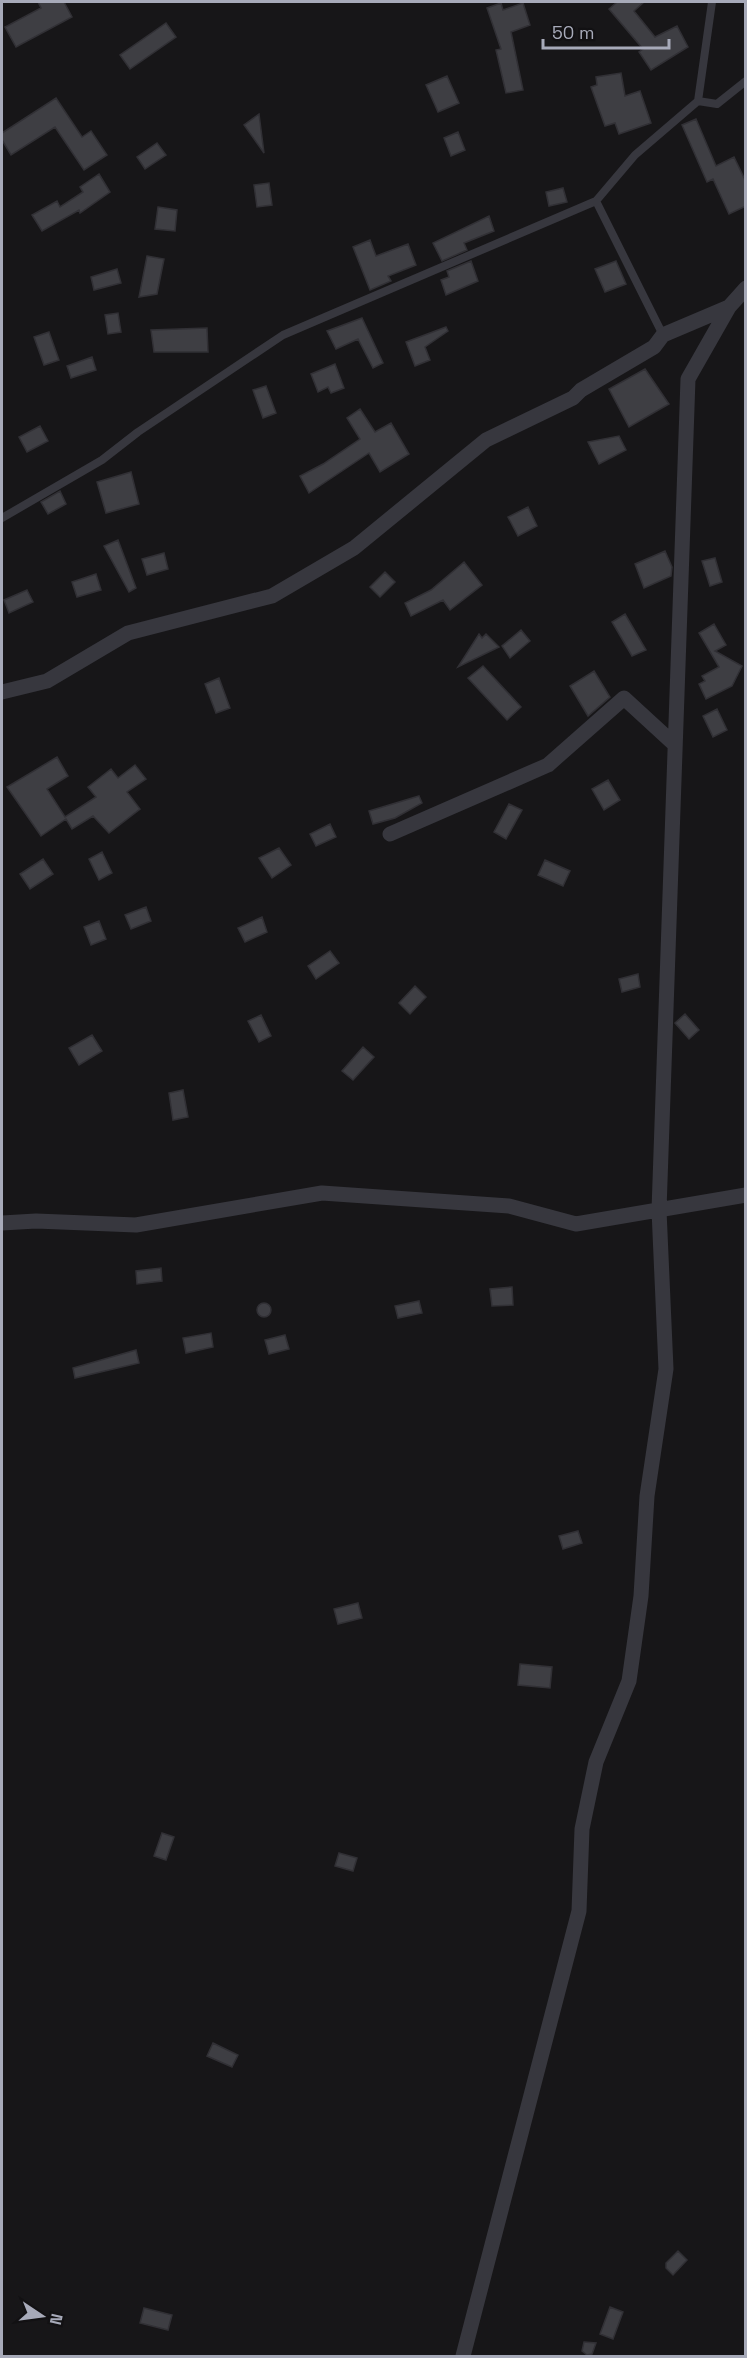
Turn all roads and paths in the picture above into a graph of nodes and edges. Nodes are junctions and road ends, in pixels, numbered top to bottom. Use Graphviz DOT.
graph roads {
  1 [pos="712,2"];
  2 [pos="746,81"];
  3 [pos="698,101"];
  4 [pos="596,201"];
  5 [pos="746,288"];
  6 [pos="729,307"];
  7 [pos="663,335"];
  8 [pos="2,518"];
  9 [pos="2,692"];
  10 [pos="673,743"];
  11 [pos="390,834"];
  12 [pos="746,1195"];
  13 [pos="658,1210"];
  14 [pos="2,1224"];
  15 [pos="463,2356"];
  1 -- 3 [label="lane"];
  2 -- 3 [label="lane"];
  3 -- 4 [label="lane"];
  4 -- 7 [label="lane"];
  4 -- 8 [label="lane"];
  5 -- 6 [label="street"];
  6 -- 7 [label="street"];
  6 -- 10 [label="street"];
  7 -- 9 [label="street"];
  10 -- 11 [label="street"];
  10 -- 13 [label="street"];
  12 -- 13 [label="street"];
  13 -- 14 [label="street"];
  13 -- 15 [label="street"];
}
